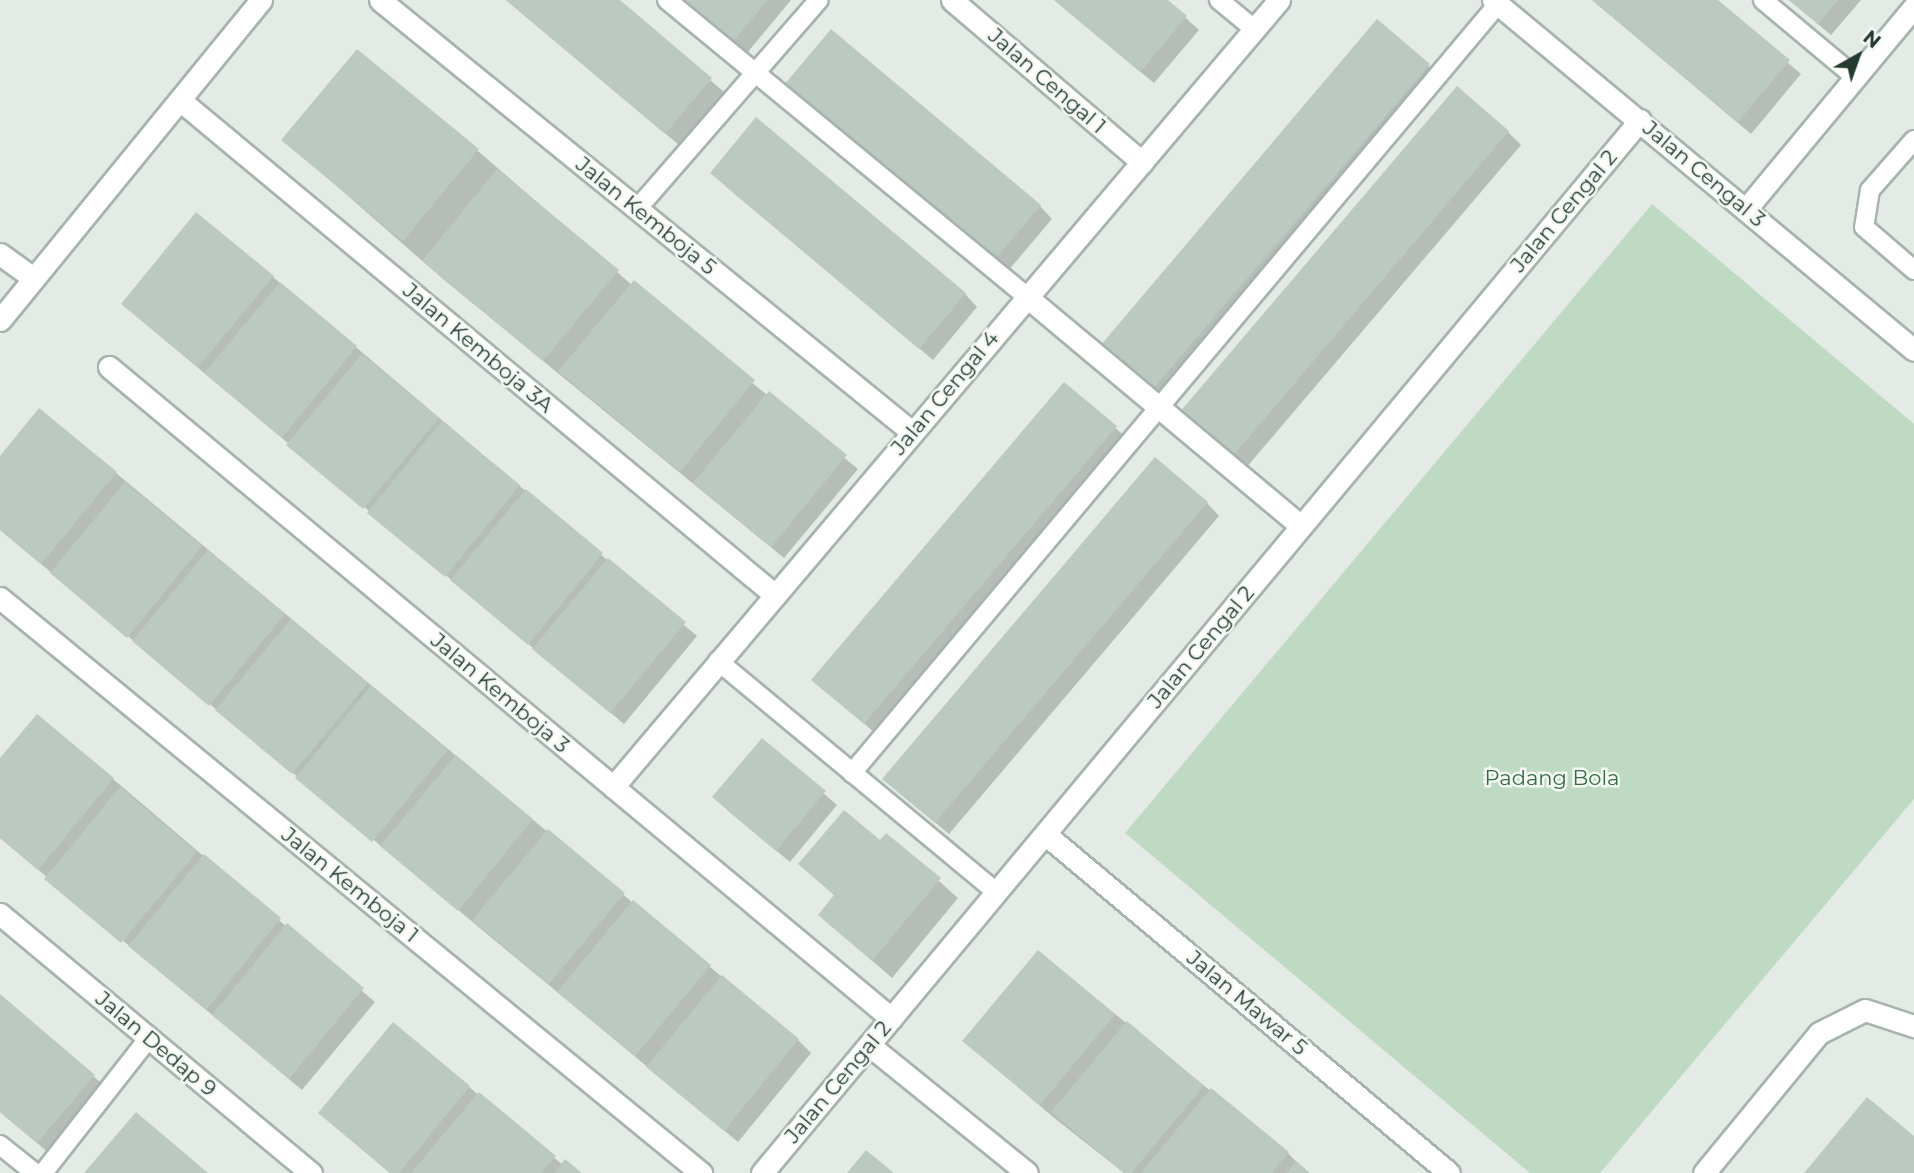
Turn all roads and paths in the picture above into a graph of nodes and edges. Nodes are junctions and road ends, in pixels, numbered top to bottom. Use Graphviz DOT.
graph roads {
  1 [pos="261,0"];
  2 [pos="380,0"];
  3 [pos="667,0"];
  4 [pos="819,0"];
  5 [pos="952,0"];
  6 [pos="1219,0"];
  7 [pos="1279,0"];
  8 [pos="1763,0"];
  9 [pos="1495,2"];
  10 [pos="1914,7"];
  11 [pos="1254,29"];
  12 [pos="755,73"];
  13 [pos="1855,77"];
  14 [pos="181,102"];
  15 [pos="1640,120"];
  16 [pos="1914,140"];
  17 [pos="1142,162"];
  18 [pos="637,209"];
  19 [pos="1746,209"];
  20 [pos="0,254"];
  21 [pos="1914,270"];
  22 [pos="33,278"];
  23 [pos="1027,297"];
  24 [pos="1,318"];
  25 [pos="1914,350"];
  26 [pos="109,367"];
  27 [pos="1157,407"];
  28 [pos="912,432"];
  29 [pos="1301,526"];
  30 [pos="775,595"];
  31 [pos="0,598"];
  32 [pos="718,662"];
  33 [pos="852,773"];
  34 [pos="612,786"];
  35 [pos="1045,834"];
  36 [pos="996,892"];
  37 [pos="0,914"];
  38 [pos="891,1018"];
  39 [pos="1914,1026"];
  40 [pos="149,1038"];
  41 [pos="869,1045"];
  42 [pos="0,1144"];
  43 [pos="35,1173"];
  44 [pos="43,1173"];
  45 [pos="312,1173"];
  46 [pos="701,1173"];
  47 [pos="762,1173"];
  48 [pos="1027,1173"];
  49 [pos="1449,1173"];
  50 [pos="1704,1173"];
  1 -- 14 [label="street"];
  2 -- 18 [label="street, Jalan Kemboja 5"];
  3 -- 12 [label="lane"];
  4 -- 12 [label="lane"];
  5 -- 17 [label="street, Jalan Cengal 1"];
  6 -- 11 [label="lane"];
  7 -- 11 [label="street, Jalan Cengal 4"];
  8 -- 13 [label="lane"];
  9 -- 15 [label="street, Jalan Cengal 3"];
  9 -- 27 [label="lane"];
  10 -- 13 [label="street"];
  11 -- 17 [label="street, Jalan Cengal 4"];
  12 -- 18 [label="lane"];
  12 -- 23 [label="lane"];
  13 -- 19 [label="street"];
  14 -- 22 [label="street"];
  14 -- 30 [label="street, Jalan Kemboja 3A"];
  15 -- 19 [label="street, Jalan Cengal 3"];
  15 -- 29 [label="street, Jalan Cengal 2"];
  16 -- 21 [label="lane"];
  17 -- 23 [label="street, Jalan Cengal 4"];
  18 -- 28 [label="street, Jalan Kemboja 5"];
  19 -- 25 [label="street, Jalan Cengal 3"];
  20 -- 22 [label="street"];
  22 -- 24 [label="street"];
  23 -- 27 [label="street"];
  23 -- 28 [label="street, Jalan Cengal 4"];
  26 -- 34 [label="street, Jalan Kemboja 3"];
  27 -- 29 [label="street"];
  27 -- 33 [label="lane"];
  28 -- 30 [label="street, Jalan Cengal 4"];
  29 -- 35 [label="street, Jalan Cengal 2"];
  30 -- 32 [label="street, Jalan Cengal 4"];
  31 -- 46 [label="street, Jalan Kemboja 1"];
  32 -- 33 [label="lane"];
  32 -- 34 [label="street, Jalan Cengal 4"];
  33 -- 36 [label="lane"];
  34 -- 38 [label="street, Jalan Kemboja 3"];
  35 -- 36 [label="street, Jalan Cengal 2"];
  35 -- 49 [label="street, Jalan Mawar 5"];
  36 -- 38 [label="street, Jalan Cengal 2"];
  37 -- 40 [label="street, Jalan Dedap 9"];
  38 -- 41 [label="street, Jalan Cengal 2"];
  39 -- 50 [label="street"];
  40 -- 44 [label="lane"];
  40 -- 45 [label="street, Jalan Dedap 9"];
  41 -- 47 [label="street, Jalan Cengal 2"];
  41 -- 48 [label="street"];
  42 -- 43 [label="lane"];
}
